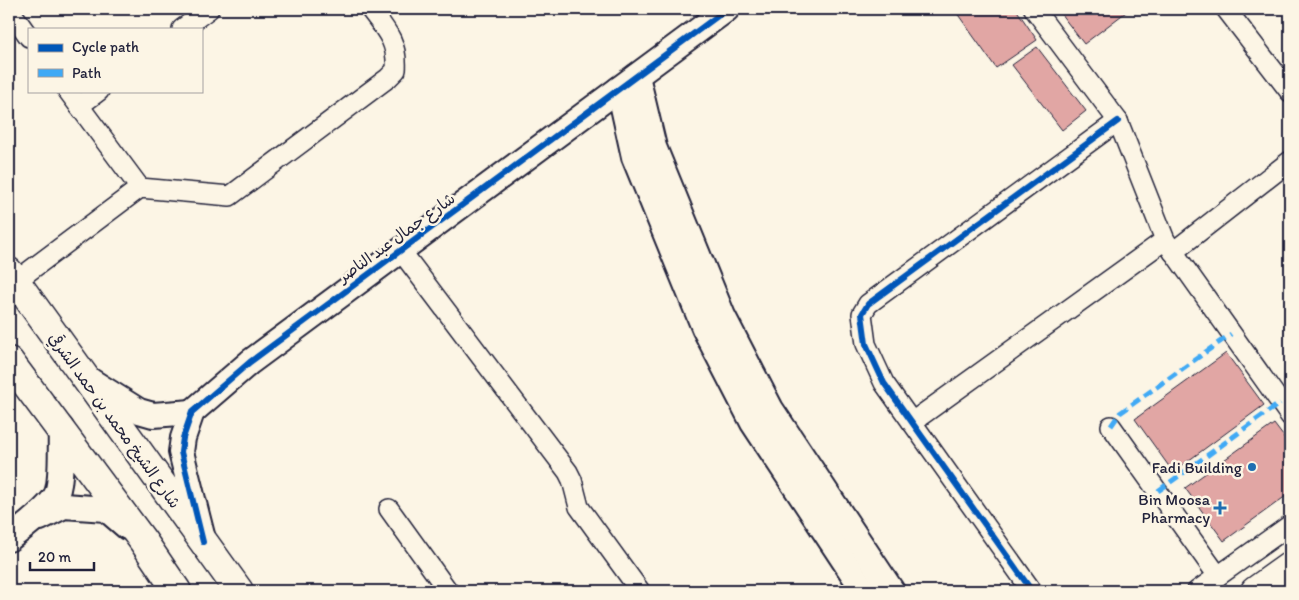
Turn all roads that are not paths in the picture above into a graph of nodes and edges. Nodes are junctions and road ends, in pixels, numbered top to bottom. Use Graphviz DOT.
graph roads {
  1 [pos="9,9"];
  2 [pos="209,9"];
  3 [pos="370,9"];
  4 [pos="727,9"];
  5 [pos="1034,9"];
  6 [pos="1226,9"];
  7 [pos="183,28"];
  8 [pos="19,33"];
  9 [pos="628,83"];
  10 [pos="95,92"];
  11 [pos="1290,92"];
  12 [pos="74,98"];
  13 [pos="1118,121"];
  14 [pos="1290,161"];
  15 [pos="140,188"];
  16 [pos="1169,246"];
  17 [pos="401,251"];
  18 [pos="11,283"];
  19 [pos="9,361"];
  20 [pos="84,376"];
  21 [pos="192,412"];
  22 [pos="1290,416"];
  23 [pos="912,422"];
  24 [pos="1112,426"];
  25 [pos="60,428"];
  26 [pos="389,509"];
  27 [pos="30,524"];
  28 [pos="1290,525"];
  29 [pos="9,539"];
  30 [pos="143,541"];
  31 [pos="203,542"];
  32 [pos="1290,566"];
  33 [pos="1218,576"];
  34 [pos="1290,579"];
  35 [pos="177,591"];
  36 [pos="239,591"];
  37 [pos="448,591"];
  38 [pos="640,591"];
  39 [pos="864,591"];
  40 [pos="892,591"];
  41 [pos="1032,591"];
  42 [pos="1197,591"];
  43 [pos="1255,591"];
  44 [pos="1278,591"];
  1 -- 8 [label="street"];
  2 -- 7 [label="street"];
  3 -- 15 [label="street"];
  4 -- 9 [label="street, شارع جمال عبد الناصر"];
  5 -- 13 [label="street"];
  6 -- 11 [label="street"];
  9 -- 17 [label="street, شارع جمال عبد الناصر"];
  9 -- 39 [label="street"];
  9 -- 40 [label="street"];
  10 -- 12 [label="street"];
  12 -- 15 [label="street"];
  13 -- 16 [label="street"];
  13 -- 23 [label="street"];
  14 -- 16 [label="street"];
  15 -- 18 [label="street"];
  16 -- 22 [label="street"];
  16 -- 23 [label="street"];
  17 -- 21 [label="street, شارع جمال عبد الناصر"];
  17 -- 38 [label="street"];
  18 -- 20 [label="main road, شارع الشيخ محمد بن حمد الشرقي"];
  19 -- 25 [label="main road"];
  20 -- 21 [label="street"];
  20 -- 31 [label="main road, شارع الشيخ محمد بن حمد الشرقي"];
  21 -- 31 [label="street"];
  23 -- 41 [label="street"];
  24 -- 33 [label="street"];
  25 -- 27 [label="street"];
  25 -- 30 [label="main road"];
  26 -- 37 [label="street"];
  27 -- 29 [label="street"];
  27 -- 30 [label="street"];
  28 -- 33 [label="street"];
  30 -- 35 [label="main road"];
  31 -- 36 [label="main road, شارع الشيخ محمد بن حمد الشرقي"];
  32 -- 43 [label="main road"];
  33 -- 42 [label="street"];
  34 -- 44 [label="main road"];
}
